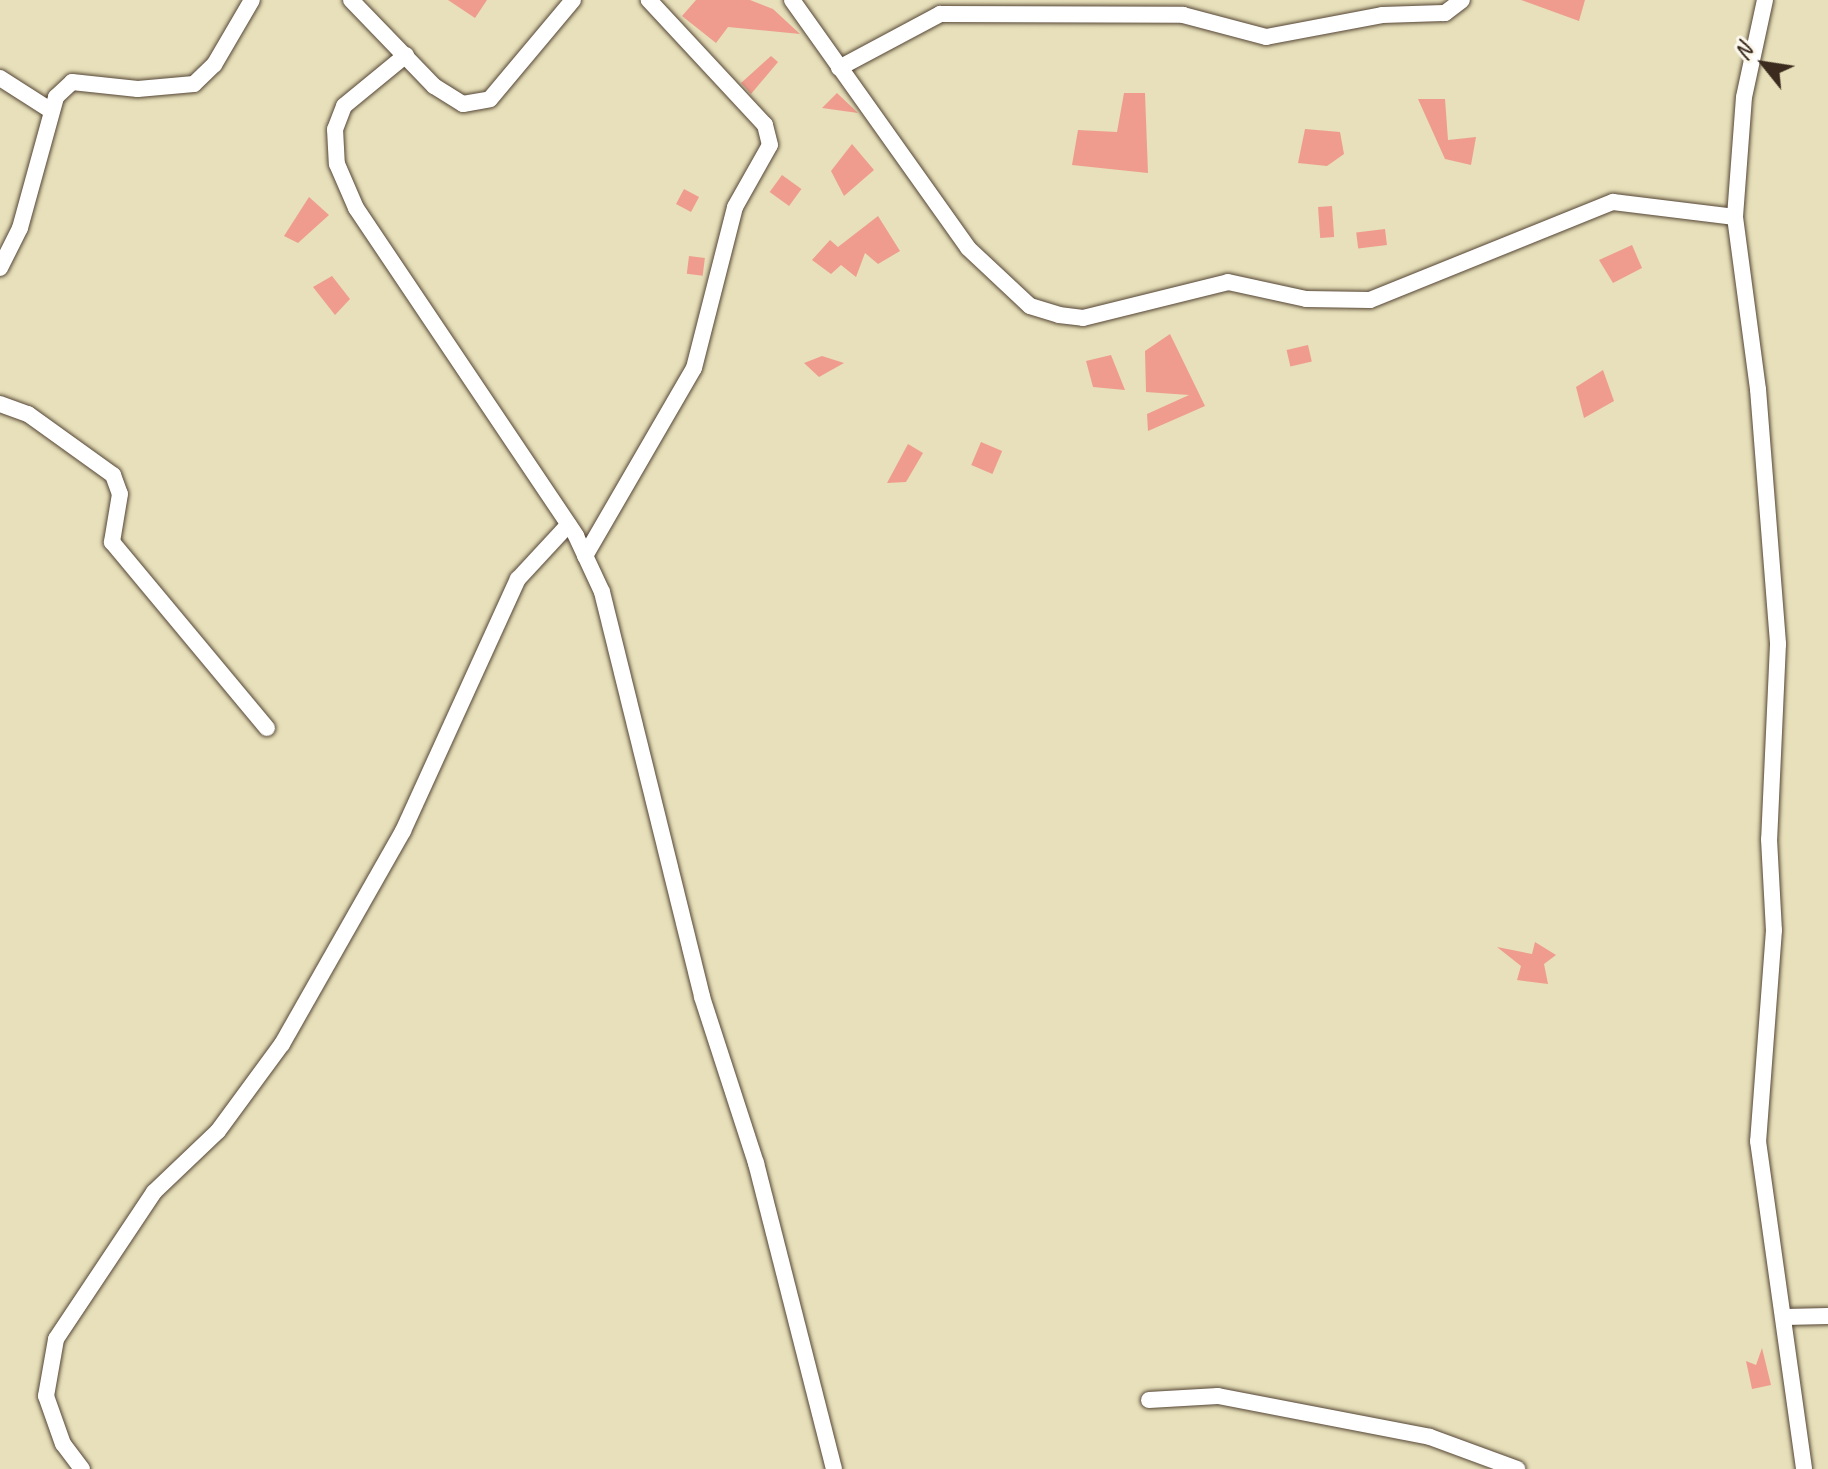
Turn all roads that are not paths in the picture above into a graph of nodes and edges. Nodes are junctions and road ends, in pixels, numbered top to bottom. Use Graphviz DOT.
graph roads {
  1 [pos="252,0"];
  2 [pos="351,0"];
  3 [pos="573,0"];
  4 [pos="649,0"];
  5 [pos="792,0"];
  6 [pos="1462,0"];
  7 [pos="1765,0"];
  8 [pos="406,55"];
  9 [pos="839,68"];
  10 [pos="0,78"];
  11 [pos="50,110"];
  12 [pos="1735,217"];
  13 [pos="0,268"];
  14 [pos="0,404"];
  15 [pos="568,525"];
  16 [pos="585,556"];
  17 [pos="267,728"];
  18 [pos="1828,1316"];
  19 [pos="1785,1317"];
  20 [pos="1149,1400"];
  21 [pos="82,1469"];
  22 [pos="834,1469"];
  23 [pos="1517,1469"];
  24 [pos="1804,1469"];
  1 -- 11 [label="street"];
  2 -- 8 [label="street"];
  3 -- 8 [label="street"];
  4 -- 16 [label="street"];
  5 -- 9 [label="street"];
  6 -- 9 [label="street"];
  7 -- 12 [label="street"];
  8 -- 15 [label="street"];
  9 -- 12 [label="street"];
  10 -- 11 [label="street"];
  11 -- 13 [label="street"];
  12 -- 19 [label="street"];
  14 -- 17 [label="street"];
  15 -- 16 [label="street"];
  15 -- 21 [label="street"];
  16 -- 22 [label="street"];
  18 -- 19 [label="street"];
  19 -- 24 [label="street"];
  20 -- 23 [label="street"];
}
